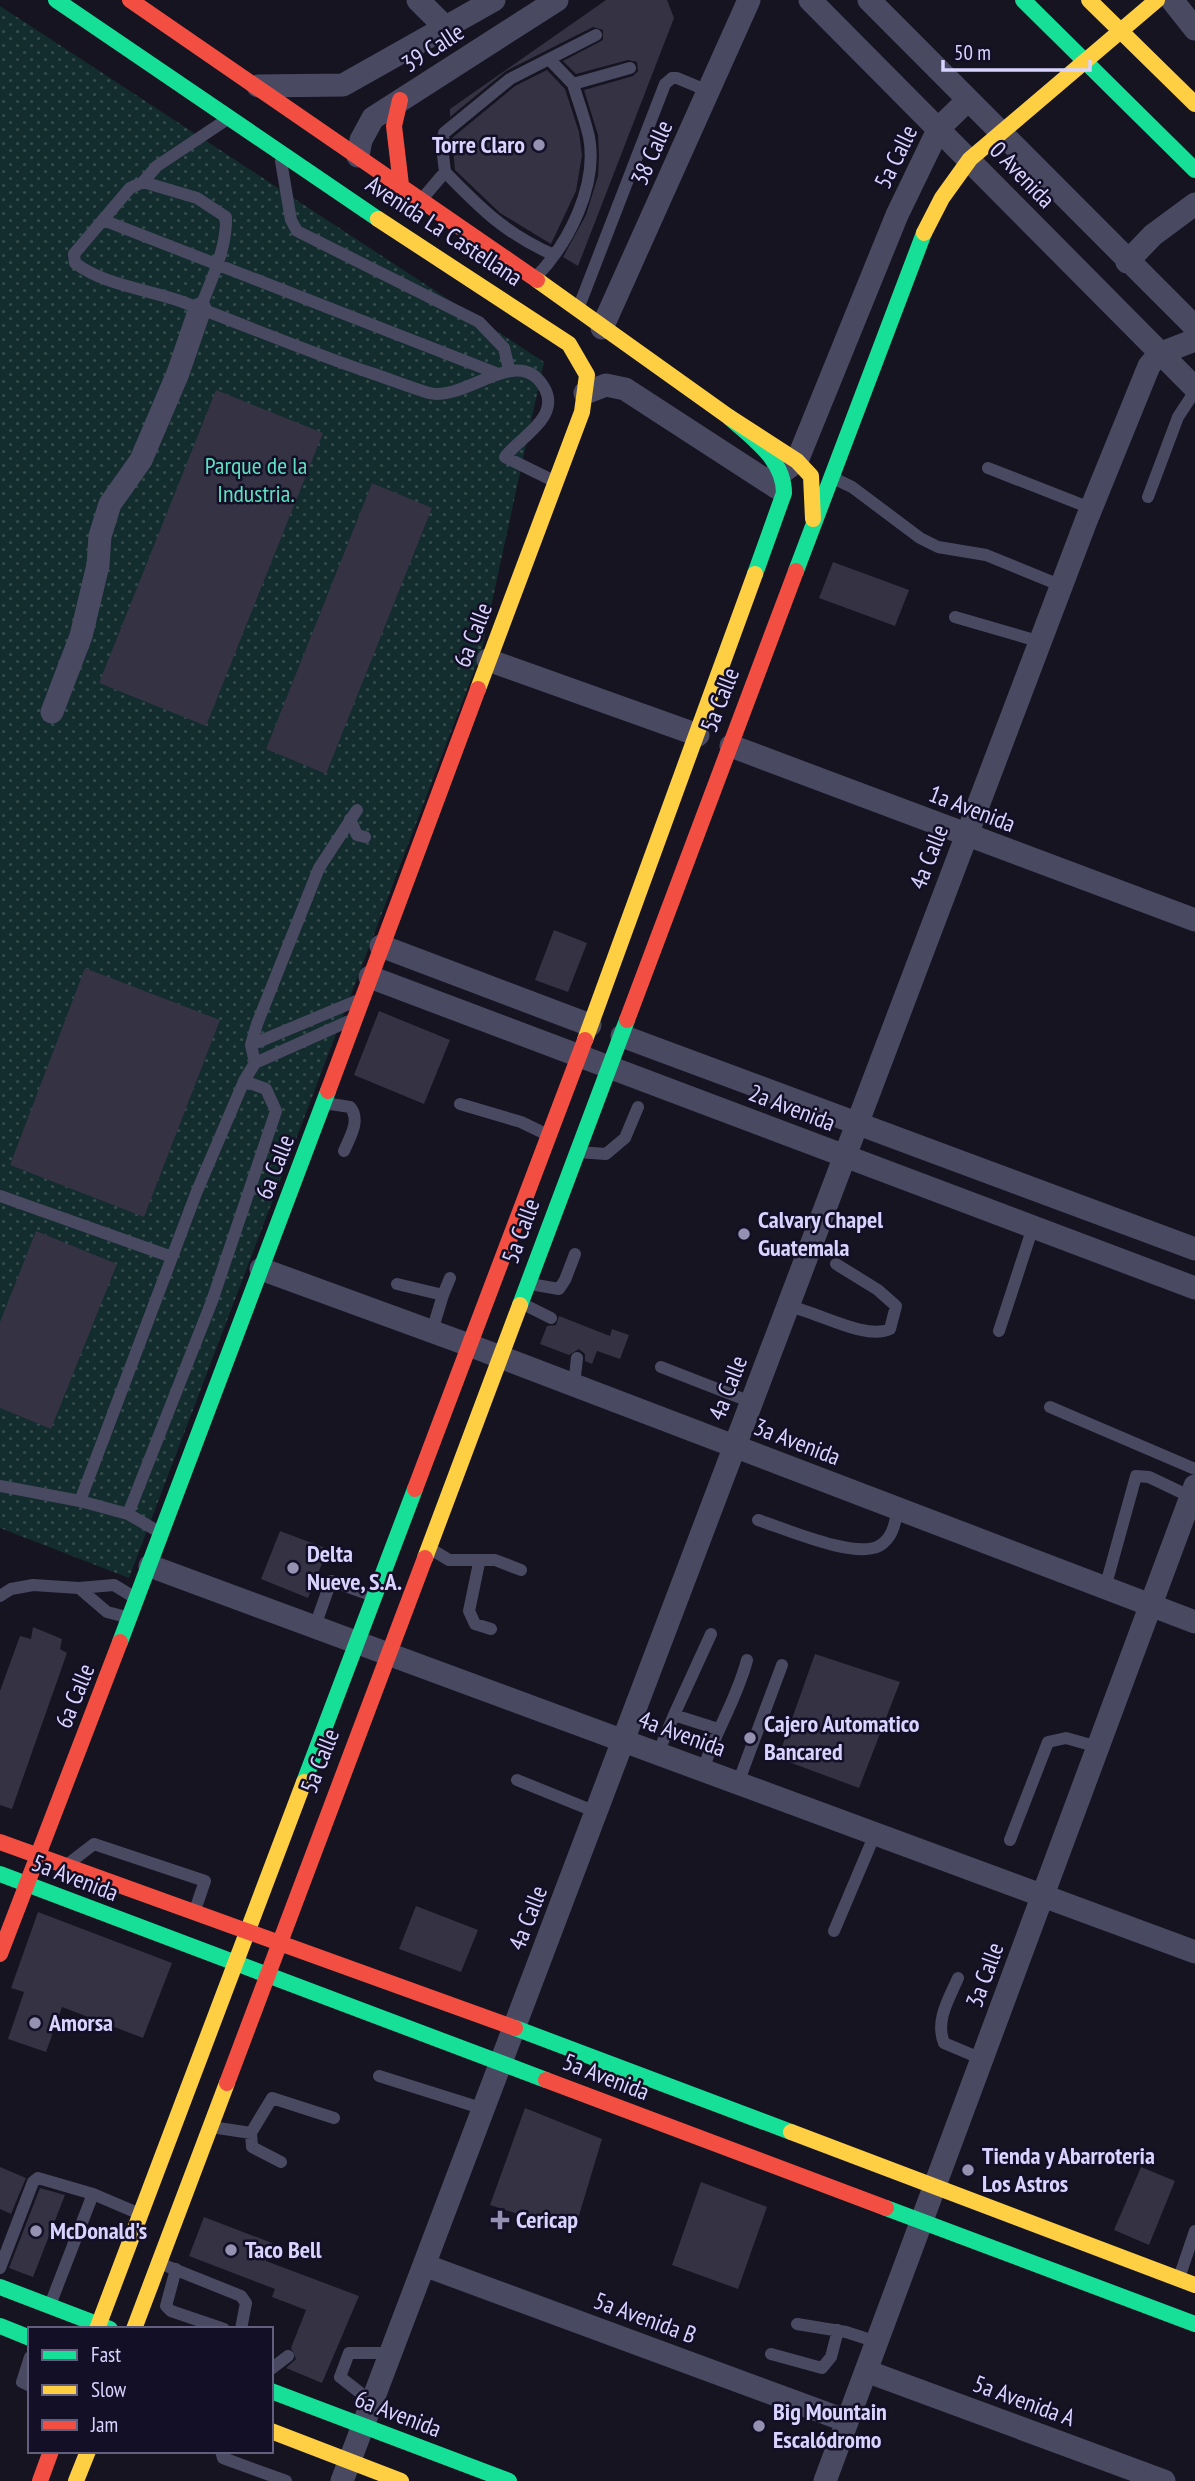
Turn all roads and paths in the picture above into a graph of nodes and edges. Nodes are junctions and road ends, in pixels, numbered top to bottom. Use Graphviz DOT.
graph roads {
  1 [pos="56,0"];
  2 [pos="130,0"];
  3 [pos="418,0"];
  4 [pos="494,0"];
  5 [pos="556,0"];
  6 [pos="748,0"];
  7 [pos="869,0"];
  8 [pos="1024,0"];
  9 [pos="1089,0"];
  10 [pos="1157,0"];
  11 [pos="1172,0"];
  12 [pos="814,1"];
  13 [pos="446,29"];
  14 [pos="1195,29"];
  15 [pos="1120,32"];
  16 [pos="596,35"];
  17 [pos="548,60"];
  18 [pos="1085,62"];
  19 [pos="630,68"];
  20 [pos="573,84"];
  21 [pos="258,86"];
  22 [pos="708,91"];
  23 [pos="400,100"];
  24 [pos="968,100"];
  25 [pos="1195,104"];
  26 [pos="229,118"];
  27 [pos="939,128"];
  28 [pos="1002,133"];
  29 [pos="280,153"];
  30 [pos="970,159"];
  31 [pos="1195,170"];
  32 [pos="357,172"];
  33 [pos="445,172"];
  34 [pos="144,183"];
  35 [pos="401,186"];
  36 [pos="332,189"];
  37 [pos="422,200"];
  38 [pos="1195,204"];
  39 [pos="490,219"];
  40 [pos="103,220"];
  41 [pos="475,236"];
  42 [pos="554,255"];
  43 [pos="1127,262"];
  44 [pos="218,263"];
  45 [pos="534,279"];
  46 [pos="200,309"];
  47 [pos="578,310"];
  48 [pos="1195,327"];
  49 [pos="602,328"];
  50 [pos="1195,340"];
  51 [pos="1159,354"];
  52 [pos="509,369"];
  53 [pos="496,373"];
  54 [pos="1195,390"];
  55 [pos="585,393"];
  56 [pos="988,468"];
  57 [pos="782,477"];
  58 [pos="832,478"];
  59 [pos="555,482"];
  60 [pos="1148,497"];
  61 [pos="1093,509"];
  62 [pos="813,529"];
  63 [pos="1062,586"];
  64 [pos="955,617"];
  65 [pos="1041,642"];
  66 [pos="488,660"];
  67 [pos="52,712"];
  68 [pos="698,734"];
  69 [pos="731,746"];
  70 [pos="965,834"];
  71 [pos="365,837"];
  72 [pos="1195,920"];
  73 [pos="381,946"];
  74 [pos="366,988"];
  75 [pos="355,1019"];
  76 [pos="590,1025"];
  77 [pos="622,1036"];
  78 [pos="251,1045"];
  79 [pos="578,1056"];
  80 [pos="255,1063"];
  81 [pos="610,1068"];
  82 [pos="244,1081"];
  83 [pos="323,1103"];
  84 [pos="460,1104"];
  85 [pos="638,1107"];
  86 [pos="856,1123"];
  87 [pos="549,1135"];
  88 [pos="344,1151"];
  89 [pos="578,1152"];
  90 [pos="844,1156"];
  91 [pos="0,1196"];
  92 [pos="1033,1227"];
  93 [pos="1195,1249"];
  94 [pos="575,1254"];
  95 [pos="172,1257"];
  96 [pos="835,1264"];
  97 [pos="261,1269"];
  98 [pos="450,1278"];
  99 [pos="529,1283"];
  100 [pos="397,1284"];
  101 [pos="1195,1288"];
  102 [pos="443,1296"];
  103 [pos="521,1303"];
  104 [pos="787,1306"];
  105 [pos="551,1318"];
  106 [pos="432,1331"];
  107 [pos="999,1331"];
  108 [pos="469,1345"];
  109 [pos="501,1357"];
  110 [pos="577,1358"];
  111 [pos="661,1367"];
  112 [pos="574,1385"];
  113 [pos="751,1402"];
  114 [pos="1050,1407"];
  115 [pos="734,1446"];
  116 [pos="1195,1469"];
  117 [pos="0,1486"];
  118 [pos="1193,1492"];
  119 [pos="80,1501"];
  120 [pos="898,1509"];
  121 [pos="128,1514"];
  122 [pos="758,1520"];
  123 [pos="162,1533"];
  124 [pos="429,1548"];
  125 [pos="479,1563"];
  126 [pos="150,1566"];
  127 [pos="521,1570"];
  128 [pos="79,1588"];
  129 [pos="1105,1588"];
  130 [pos="0,1596"];
  131 [pos="374,1596"];
  132 [pos="137,1599"];
  133 [pos="1151,1605"];
  134 [pos="130,1618"];
  135 [pos="1195,1622"];
  136 [pos="315,1626"];
  137 [pos="491,1629"];
  138 [pos="711,1634"];
  139 [pos="357,1642"];
  140 [pos="389,1653"];
  141 [pos="747,1660"];
  142 [pos="782,1665"];
  143 [pos="674,1715"];
  144 [pos="718,1729"];
  145 [pos="623,1740"];
  146 [pos="1098,1747"];
  147 [pos="658,1753"];
  148 [pos="703,1770"];
  149 [pos="517,1780"];
  150 [pos="738,1783"];
  151 [pos="596,1812"];
  152 [pos="875,1834"];
  153 [pos="1010,1840"];
  154 [pos="0,1842"];
  155 [pos="36,1856"];
  156 [pos="65,1866"];
  157 [pos="0,1874"];
  158 [pos="26,1883"];
  159 [pos="1043,1896"];
  160 [pos="195,1910"];
  161 [pos="248,1930"];
  162 [pos="834,1931"];
  163 [pos="280,1942"];
  164 [pos="1195,1952"];
  165 [pos="0,1954"];
  166 [pos="236,1962"];
  167 [pos="268,1974"];
  168 [pos="958,1978"];
  169 [pos="514,2028"];
  170 [pos="982,2059"];
  171 [pos="502,2062"];
  172 [pos="379,2076"];
  173 [pos="484,2109"];
  174 [pos="334,2118"];
  175 [pos="210,2127"];
  176 [pos="251,2133"];
  177 [pos="281,2162"];
  178 [pos="935,2186"];
  179 [pos="93,2194"];
  180 [pos="141,2214"];
  181 [pos="922,2221"];
  182 [pos="1195,2231"];
  183 [pos="1031,2242"];
  184 [pos="159,2262"];
  185 [pos="424,2265"];
  186 [pos="0,2268"];
  187 [pos="176,2270"];
  188 [pos="1179,2278"];
  189 [pos="1195,2284"];
  190 [pos="0,2287"];
  191 [pos="0,2301"];
  192 [pos="50,2306"];
  193 [pos="797,2324"];
  194 [pos="1195,2324"];
  195 [pos="0,2326"];
  196 [pos="69,2327"];
  197 [pos="102,2327"];
  198 [pos="135,2327"];
  199 [pos="218,2327"];
  200 [pos="241,2327"];
  201 [pos="838,2330"];
  202 [pos="28,2337"];
  203 [pos="877,2342"];
  204 [pos="391,2353"];
  205 [pos="771,2354"];
  206 [pos="288,2356"];
  207 [pos="28,2363"];
  208 [pos="273,2367"];
  209 [pos="327,2371"];
  210 [pos="866,2371"];
  211 [pos="340,2377"];
  212 [pos="28,2385"];
  213 [pos="273,2392"];
  214 [pos="372,2402"];
  215 [pos="847,2421"];
  216 [pos="273,2431"];
  217 [pos="354,2448"];
  218 [pos="50,2453"];
  219 [pos="87,2453"];
  220 [pos="222,2453"];
  221 [pos="40,2481"];
  222 [pos="76,2481"];
  223 [pos="284,2481"];
  224 [pos="401,2481"];
  225 [pos="509,2481"];
  226 [pos="825,2481"];
  227 [pos="1164,2481"];
  1 -- 26 [label="main road, Avenida La Castellana"];
  2 -- 21 [label="main road, Avenida La Castellana"];
  3 -- 13 [label="street"];
  4 -- 13 [label="street, 39 Calle"];
  5 -- 23 [label="street, 39 Calle"];
  6 -- 22 [label="street, 38 Calle"];
  7 -- 24 [label="street, 0 Avenida"];
  8 -- 18 [label="main road"];
  9 -- 15 [label="main road"];
  10 -- 15 [label="main road, 5a Calle"];
  11 -- 14 [label="street"];
  12 -- 27 [label="street, 0 Avenida"];
  13 -- 21 [label="street, 39 Calle"];
  15 -- 18 [label="main road, 5a Calle"];
  15 -- 25 [label="main road"];
  16 -- 17 [label="lane"];
  17 -- 20 [label="lane"];
  17 -- 33 [label="lane"];
  18 -- 28 [label="main road, 5a Calle"];
  18 -- 31 [label="main road"];
  19 -- 20 [label="lane"];
  20 -- 42 [label="lane"];
  21 -- 32 [label="main road, Avenida La Castellana"];
  22 -- 47 [label="lane"];
  22 -- 49 [label="street, 38 Calle"];
  23 -- 32 [label="street, 39 Calle"];
  23 -- 35 [label="main road"];
  24 -- 27 [label="street, 5a Calle"];
  24 -- 28 [label="street, 0 Avenida"];
  26 -- 29 [label="main road, Avenida La Castellana"];
  26 -- 34 [label="lane"];
  27 -- 30 [label="street, 0 Avenida"];
  27 -- 57 [label="street, 5a Calle"];
  28 -- 30 [label="main road, 5a Calle"];
  28 -- 43 [label="street, 0 Avenida"];
  29 -- 36 [label="main road, Avenida La Castellana"];
  29 -- 52 [label="lane"];
  30 -- 51 [label="street, 0 Avenida"];
  30 -- 58 [label="main road, 5a Calle"];
  32 -- 35 [label="main road, Avenida La Castellana"];
  32 -- 36 [label="main road"];
  33 -- 37 [label="lane"];
  33 -- 39 [label="lane"];
  34 -- 40 [label="lane"];
  34 -- 44 [label="lane"];
  35 -- 37 [label="main road, Avenida La Castellana"];
  36 -- 55 [label="main road, Avenida La Castellana"];
  37 -- 41 [label="main road, Avenida La Castellana"];
  38 -- 43 [label="street"];
  39 -- 41 [label="lane"];
  39 -- 42 [label="lane"];
  40 -- 44 [label="lane"];
  40 -- 46 [label="lane"];
  41 -- 45 [label="main road, Avenida La Castellana"];
  42 -- 45 [label="lane"];
  43 -- 48 [label="street, 0 Avenida"];
  44 -- 46 [label="lane"];
  44 -- 53 [label="lane"];
  45 -- 47 [label="main road, Avenida La Castellana"];
  46 -- 53 [label="lane"];
  46 -- 67 [label="street"];
  47 -- 49 [label="main road, Avenida La Castellana"];
  49 -- 57 [label="main road, Avenida La Castellana"];
  50 -- 51 [label="street"];
  51 -- 54 [label="street, 0 Avenida"];
  51 -- 61 [label="street, 4a Calle"];
  52 -- 53 [label="lane"];
  52 -- 59 [label="lane"];
  54 -- 60 [label="lane"];
  55 -- 57 [label="street, Avenida La Castellana"];
  55 -- 59 [label="main road, 6a Calle"];
  56 -- 61 [label="lane"];
  57 -- 62 [label="main road, Avenida La Castellana"];
  57 -- 68 [label="main road, 5a Calle"];
  58 -- 62 [label="main road, 5a Calle"];
  58 -- 63 [label="lane"];
  59 -- 66 [label="main road, 6a Calle"];
  61 -- 63 [label="street, 4a Calle"];
  62 -- 69 [label="main road, 5a Calle"];
  63 -- 65 [label="street, 4a Calle"];
  64 -- 65 [label="lane"];
  65 -- 70 [label="street, 4a Calle"];
  66 -- 68 [label="street"];
  66 -- 73 [label="main road, 6a Calle"];
  68 -- 76 [label="main road, 5a Calle"];
  69 -- 70 [label="street, 1a Avenida"];
  69 -- 77 [label="main road, 5a Calle"];
  70 -- 72 [label="street, 1a Avenida"];
  70 -- 86 [label="street, 4a Calle"];
  71 -- 78 [label="lane"];
  73 -- 74 [label="main road, 6a Calle"];
  73 -- 76 [label="street"];
  74 -- 75 [label="main road, 6a Calle"];
  74 -- 78 [label="lane"];
  74 -- 79 [label="street, 2a Avenida"];
  75 -- 80 [label="lane"];
  75 -- 83 [label="main road, 6a Calle"];
  76 -- 79 [label="main road, 5a Calle"];
  77 -- 81 [label="main road, 5a Calle"];
  77 -- 86 [label="street, 2a Avenida"];
  78 -- 80 [label="lane"];
  79 -- 81 [label="street, 2a Avenida"];
  79 -- 87 [label="main road, 5a Calle"];
  80 -- 82 [label="lane"];
  81 -- 89 [label="main road, 5a Calle"];
  81 -- 90 [label="street, 2a Avenida"];
  82 -- 95 [label="lane"];
  82 -- 121 [label="lane"];
  83 -- 88 [label="lane"];
  83 -- 97 [label="main road, 6a Calle"];
  84 -- 87 [label="lane"];
  85 -- 89 [label="lane"];
  86 -- 90 [label="street, 4a Calle"];
  86 -- 93 [label="street, 2a Avenida"];
  87 -- 108 [label="main road, 5a Calle"];
  89 -- 99 [label="main road, 5a Calle"];
  90 -- 92 [label="street, 2a Avenida"];
  90 -- 104 [label="street, 4a Calle"];
  91 -- 95 [label="lane"];
  92 -- 101 [label="street, 2a Avenida"];
  92 -- 107 [label="lane"];
  94 -- 99 [label="lane"];
  95 -- 119 [label="lane"];
  96 -- 104 [label="lane"];
  97 -- 106 [label="street, 3a Avenida"];
  97 -- 123 [label="main road, 6a Calle"];
  98 -- 102 [label="lane"];
  99 -- 103 [label="main road, 5a Calle"];
  100 -- 102 [label="lane"];
  102 -- 106 [label="lane"];
  103 -- 105 [label="lane"];
  103 -- 109 [label="main road, 5a Calle"];
  104 -- 113 [label="street, 4a Calle"];
  106 -- 108 [label="street, 3a Avenida"];
  108 -- 109 [label="street, 3a Avenida"];
  108 -- 131 [label="main road, 5a Calle"];
  109 -- 112 [label="street, 3a Avenida"];
  109 -- 124 [label="main road, 5a Calle"];
  110 -- 112 [label="lane"];
  111 -- 113 [label="lane"];
  112 -- 115 [label="street, 3a Avenida"];
  113 -- 115 [label="street, 4a Calle"];
  114 -- 116 [label="lane"];
  115 -- 120 [label="street, 3a Avenida"];
  115 -- 145 [label="street, 4a Calle"];
  117 -- 119 [label="lane"];
  118 -- 129 [label="lane"];
  118 -- 133 [label="street, 3a Calle"];
  119 -- 121 [label="lane"];
  120 -- 122 [label="lane"];
  120 -- 129 [label="street, 3a Avenida"];
  121 -- 123 [label="lane"];
  123 -- 126 [label="main road, 6a Calle"];
  124 -- 125 [label="lane"];
  124 -- 140 [label="main road, 5a Calle"];
  125 -- 127 [label="lane"];
  125 -- 137 [label="lane"];
  126 -- 132 [label="main road, 6a Calle"];
  126 -- 136 [label="street, 4a Avenida"];
  128 -- 130 [label="lane"];
  128 -- 132 [label="lane"];
  128 -- 134 [label="lane"];
  129 -- 133 [label="street, 3a Avenida"];
  131 -- 136 [label="lane"];
  131 -- 139 [label="main road, 5a Calle"];
  132 -- 134 [label="main road, 6a Calle"];
  133 -- 135 [label="street, 3a Avenida"];
  133 -- 146 [label="street, 3a Calle"];
  134 -- 155 [label="main road, 6a Calle"];
  136 -- 139 [label="street, 4a Avenida"];
  138 -- 143 [label="lane"];
  139 -- 140 [label="street, 4a Avenida"];
  139 -- 161 [label="main road, 5a Calle"];
  140 -- 145 [label="street, 4a Avenida"];
  140 -- 163 [label="main road, 5a Calle"];
  141 -- 144 [label="lane"];
  142 -- 150 [label="lane"];
  143 -- 144 [label="lane"];
  143 -- 147 [label="lane"];
  144 -- 148 [label="lane"];
  145 -- 147 [label="street, 4a Avenida"];
  145 -- 151 [label="street, 4a Calle"];
  146 -- 153 [label="lane"];
  146 -- 159 [label="street, 3a Calle"];
  147 -- 148 [label="street, 4a Avenida"];
  148 -- 150 [label="street, 4a Avenida"];
  149 -- 151 [label="lane"];
  150 -- 152 [label="street, 4a Avenida"];
  151 -- 169 [label="street, 4a Calle"];
  152 -- 159 [label="street, 4a Avenida"];
  152 -- 162 [label="lane"];
  154 -- 155 [label="main road, 5a Avenida"];
  155 -- 156 [label="main road, 5a Avenida"];
  155 -- 158 [label="main road, 6a Calle"];
  156 -- 160 [label="main road, 5a Avenida"];
  156 -- 160 [label="lane"];
  157 -- 158 [label="main road, 5a Avenida"];
  158 -- 165 [label="main road, 6a Calle"];
  158 -- 166 [label="main road, 5a Avenida"];
  159 -- 164 [label="street, 4a Avenida"];
  159 -- 170 [label="street, 3a Calle"];
  160 -- 161 [label="main road, 5a Avenida"];
  161 -- 163 [label="main road, 5a Avenida"];
  161 -- 166 [label="main road, 5a Calle"];
  163 -- 167 [label="main road, 5a Calle"];
  163 -- 169 [label="main road, 5a Avenida"];
  166 -- 167 [label="main road, 5a Avenida"];
  166 -- 180 [label="main road, 5a Calle"];
  167 -- 171 [label="main road, 5a Avenida"];
  167 -- 175 [label="main road, 5a Calle"];
  168 -- 170 [label="lane"];
  169 -- 171 [label="street, 4a Calle"];
  169 -- 178 [label="main road, 5a Avenida"];
  170 -- 178 [label="street, 3a Calle"];
  171 -- 173 [label="street, 4a Calle"];
  171 -- 181 [label="main road, 5a Avenida"];
  172 -- 173 [label="lane"];
  173 -- 185 [label="street, 4a Calle"];
  174 -- 176 [label="lane"];
  175 -- 176 [label="lane"];
  175 -- 184 [label="main road, 5a Calle"];
  176 -- 177 [label="lane"];
  178 -- 181 [label="street, 3a Calle"];
  178 -- 183 [label="main road, 5a Avenida"];
  179 -- 180 [label="lane"];
  179 -- 186 [label="lane"];
  179 -- 192 [label="lane"];
  180 -- 197 [label="main road, 5a Calle"];
  181 -- 183 [label="main road, 5a Avenida"];
  181 -- 203 [label="street, 3a Calle"];
  182 -- 188 [label="lane"];
  183 -- 188 [label="main road, 5a Avenida"];
  183 -- 194 [label="main road, 5a Avenida"];
  184 -- 187 [label="lane"];
  184 -- 198 [label="main road, 5a Calle"];
  185 -- 204 [label="street, 4a Calle"];
  185 -- 215 [label="street, 5a Avenida B"];
  187 -- 199 [label="lane"];
  187 -- 200 [label="lane"];
  188 -- 189 [label="main road, 5a Avenida"];
  190 -- 192 [label="main road"];
  191 -- 196 [label="lane"];
  192 -- 197 [label="main road"];
  193 -- 201 [label="lane"];
  195 -- 202 [label="main road"];
  201 -- 203 [label="lane"];
  201 -- 205 [label="lane"];
  203 -- 210 [label="street, 3a Calle"];
  204 -- 211 [label="lane"];
  204 -- 214 [label="street, 4a Calle"];
  206 -- 208 [label="lane"];
  207 -- 212 [label="lane"];
  209 -- 211 [label="lane"];
  210 -- 215 [label="street, 3a Calle"];
  210 -- 227 [label="street, 5a Avenida A"];
  211 -- 214 [label="lane"];
  213 -- 217 [label="main road, 6a Avenida"];
  214 -- 217 [label="street, 4a Calle"];
  215 -- 226 [label="street, 3a Calle"];
  216 -- 217 [label="main road, 6a Avenida"];
  217 -- 224 [label="main road, 6a Avenida"];
  217 -- 225 [label="main road, 6a Avenida"];
  218 -- 221 [label="main road"];
  219 -- 222 [label="main road"];
  220 -- 223 [label="lane"];
}
